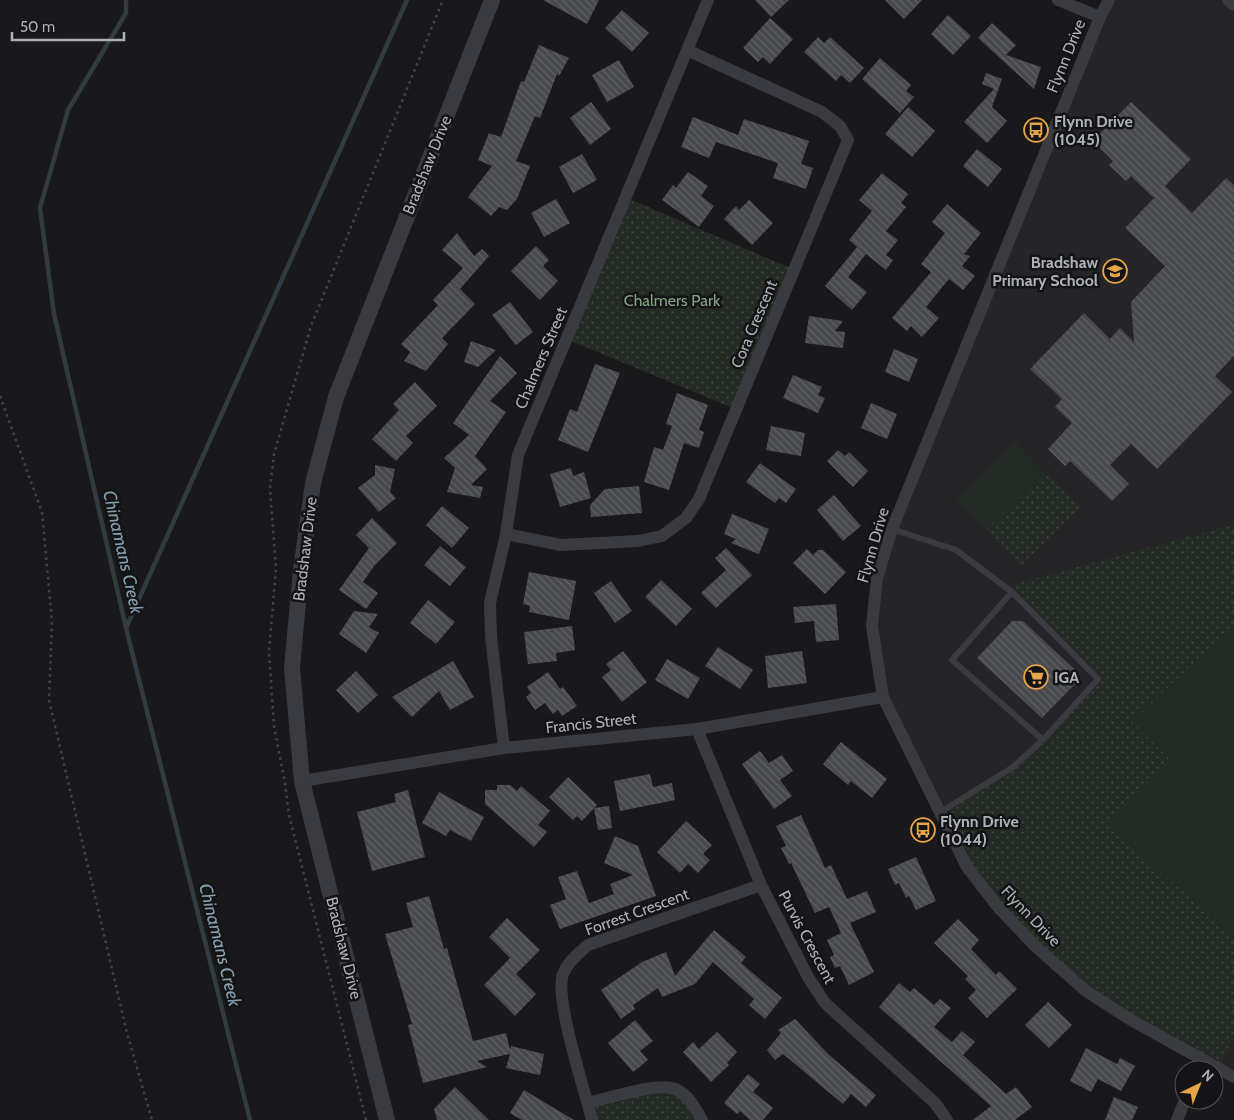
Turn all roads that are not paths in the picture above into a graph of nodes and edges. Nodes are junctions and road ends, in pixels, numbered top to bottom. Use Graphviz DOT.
graph roads {
  1 [pos="492,0"];
  2 [pos="708,0"];
  3 [pos="1058,0"];
  4 [pos="1109,0"];
  5 [pos="1228,0"];
  6 [pos="1234,5"];
  7 [pos="1100,17"];
  8 [pos="687,50"];
  9 [pos="892,529"];
  10 [pos="506,534"];
  11 [pos="1012,592"];
  12 [pos="883,697"];
  13 [pos="697,729"];
  14 [pos="1043,740"];
  15 [pos="504,748"];
  16 [pos="302,781"];
  17 [pos="939,813"];
  18 [pos="761,885"];
  19 [pos="1192,1060"];
  20 [pos="588,1102"];
  21 [pos="387,1120"];
  22 [pos="592,1120"];
  23 [pos="702,1120"];
  24 [pos="947,1120"];
  1 -- 16 [label="street, Bradshaw Drive"];
  2 -- 8 [label="street, Chalmers Street"];
  3 -- 7 [label="street"];
  4 -- 7 [label="street, Flynn Drive"];
  5 -- 6 [label="street"];
  7 -- 9 [label="street, Flynn Drive"];
  8 -- 10 [label="street, Chalmers Street"];
  8 -- 10 [label="street, Cora Crescent"];
  9 -- 11 [label="lane"];
  9 -- 12 [label="street, Flynn Drive"];
  10 -- 15 [label="street, Chalmers Street"];
  11 -- 14 [label="lane"];
  11 -- 14 [label="lane"];
  12 -- 13 [label="street, Francis Street"];
  12 -- 17 [label="street, Flynn Drive"];
  13 -- 15 [label="street, Francis Street"];
  13 -- 18 [label="street, Purvis Crescent"];
  14 -- 17 [label="lane"];
  15 -- 16 [label="street, Francis Street"];
  16 -- 21 [label="street, Bradshaw Drive"];
  17 -- 19 [label="street, Flynn Drive"];
  18 -- 20 [label="street, Forrest Crescent"];
  18 -- 24 [label="street, Purvis Crescent"];
  20 -- 22 [label="street, Forrest Crescent"];
  20 -- 23 [label="street"];
}
